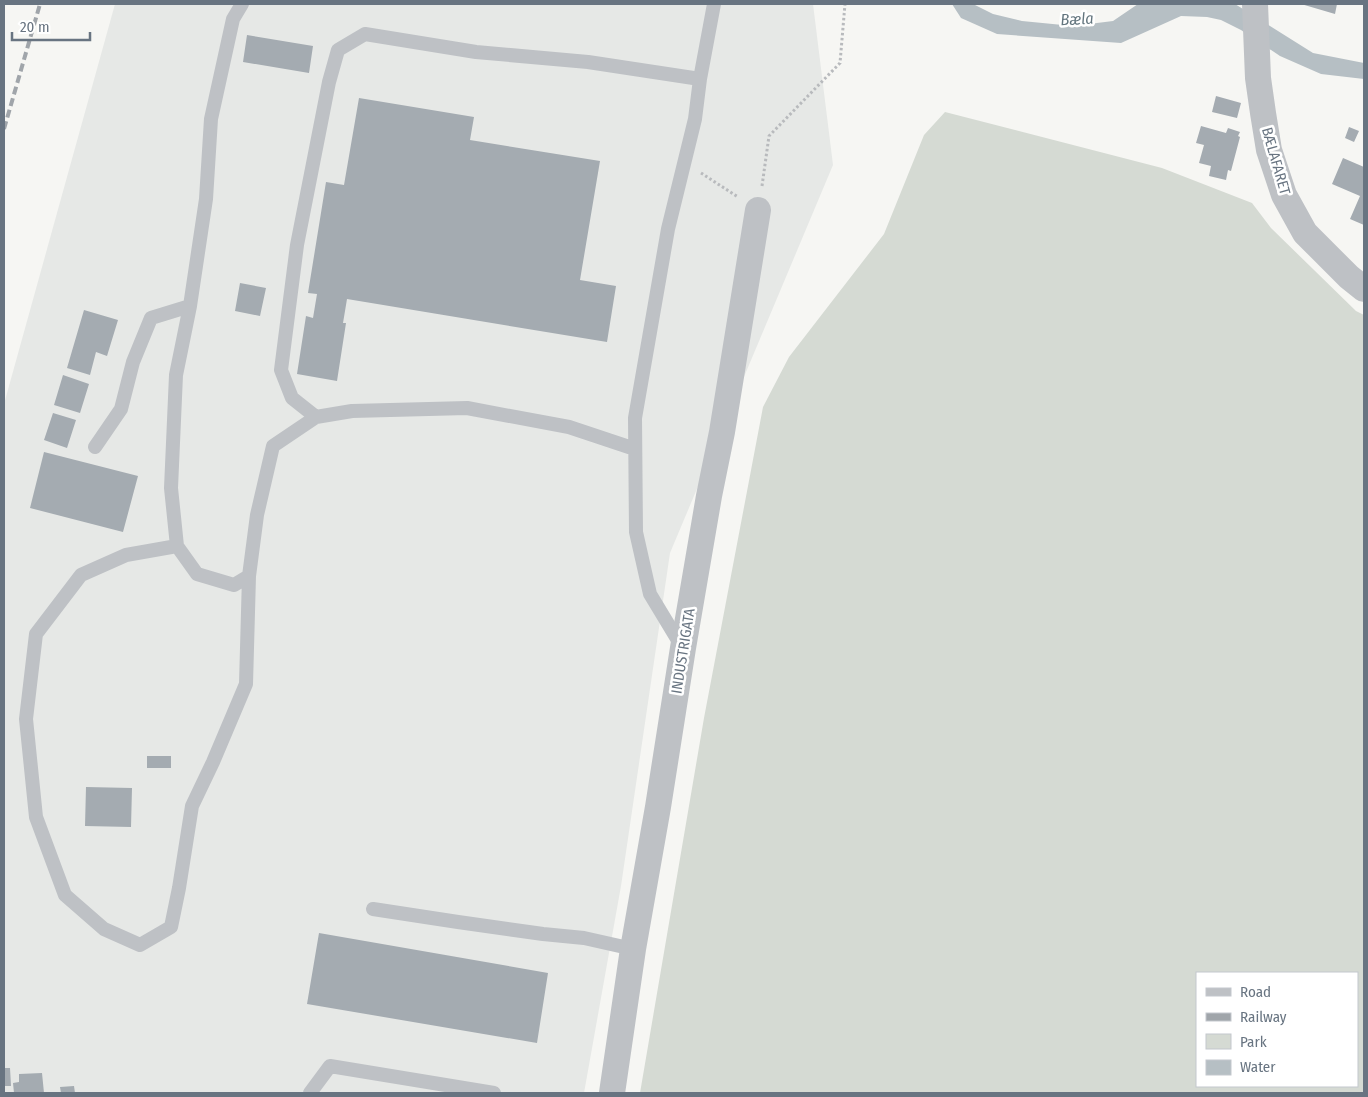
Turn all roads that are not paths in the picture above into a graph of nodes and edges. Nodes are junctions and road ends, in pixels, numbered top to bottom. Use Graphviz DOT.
graph roads {
  1 [pos="242,4"];
  2 [pos="714,4"];
  3 [pos="1256,7"];
  4 [pos="700,79"];
  5 [pos="758,210"];
  6 [pos="1364,289"];
  7 [pos="190,306"];
  8 [pos="316,417"];
  9 [pos="94,447"];
  10 [pos="635,449"];
  11 [pos="177,546"];
  12 [pos="249,576"];
  13 [pos="683,648"];
  14 [pos="373,908"];
  15 [pos="633,949"];
  16 [pos="310,1093"];
  17 [pos="494,1093"];
  18 [pos="612,1093"];
  1 -- 7 [label="lane"];
  2 -- 4 [label="lane"];
  3 -- 6 [label="street, BÆLAFARET"];
  4 -- 8 [label="lane"];
  4 -- 10 [label="lane"];
  5 -- 13 [label="street, INDUSTRIGATA"];
  7 -- 9 [label="lane"];
  7 -- 11 [label="lane"];
  8 -- 10 [label="lane"];
  8 -- 12 [label="lane"];
  10 -- 13 [label="lane"];
  11 -- 12 [label="lane"];
  11 -- 12 [label="lane"];
  13 -- 15 [label="street, INDUSTRIGATA"];
  14 -- 15 [label="lane"];
  15 -- 18 [label="street, INDUSTRIGATA"];
  16 -- 17 [label="lane"];
}
